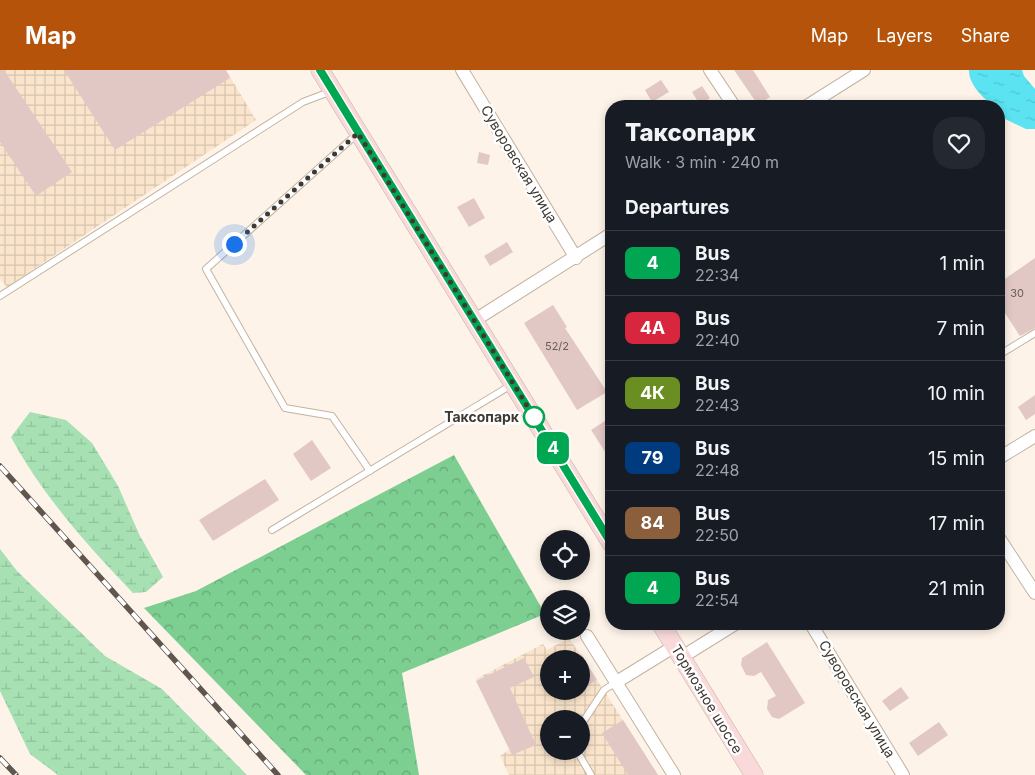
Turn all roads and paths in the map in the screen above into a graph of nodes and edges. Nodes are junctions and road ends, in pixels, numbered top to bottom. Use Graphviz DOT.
graph roads {
  1 [pos="320,70"];
  2 [pos="462,70"];
  3 [pos="710,70"];
  4 [pos="864,70"];
  5 [pos="332,91"];
  6 [pos="730,100"];
  7 [pos="816,100"];
  8 [pos="358,133"];
  9 [pos="605,238"];
  10 [pos="576,258"];
  11 [pos="0,296"];
  12 [pos="475,320"];
  13 [pos="1035,333"];
  14 [pos="1005,351"];
  15 [pos="513,384"];
  16 [pos="1035,436"];
  17 [pos="1005,454"];
  18 [pos="370,471"];
  19 [pos="272,530"];
  20 [pos="605,533"];
  21 [pos="1005,547"];
  22 [pos="1035,593"];
  23 [pos="665,630"];
  24 [pos="723,630"];
  25 [pos="815,630"];
  26 [pos="589,640"];
  27 [pos="678,652"];
  28 [pos="615,683"];
  29 [pos="590,711"];
  30 [pos="582,760"];
  31 [pos="590,775"];
  32 [pos="674,775"];
  33 [pos="754,775"];
  34 [pos="903,775"];
  1 -- 5 [label="street"];
  2 -- 10 [label="street, Суворовская улица"];
  3 -- 6 [label="street"];
  4 -- 7 [label="street"];
  5 -- 8 [label="street"];
  5 -- 11 [label="lane"];
  8 -- 12 [label="street"];
  8 -- 18 [label="lane"];
  9 -- 10 [label="street"];
  10 -- 12 [label="street"];
  12 -- 15 [label="street"];
  13 -- 14 [label="lane"];
  15 -- 18 [label="lane"];
  15 -- 20 [label="street"];
  16 -- 17 [label="street"];
  18 -- 19 [label="lane"];
  21 -- 22 [label="street"];
  23 -- 27 [label="street, Тормозное шоссе"];
  24 -- 27 [label="street"];
  25 -- 34 [label="street, Суворовская улица"];
  26 -- 28 [label="street"];
  27 -- 28 [label="street"];
  27 -- 33 [label="street, Тормозное шоссе"];
  28 -- 29 [label="lane"];
  28 -- 32 [label="street"];
  30 -- 31 [label="lane"];
}
